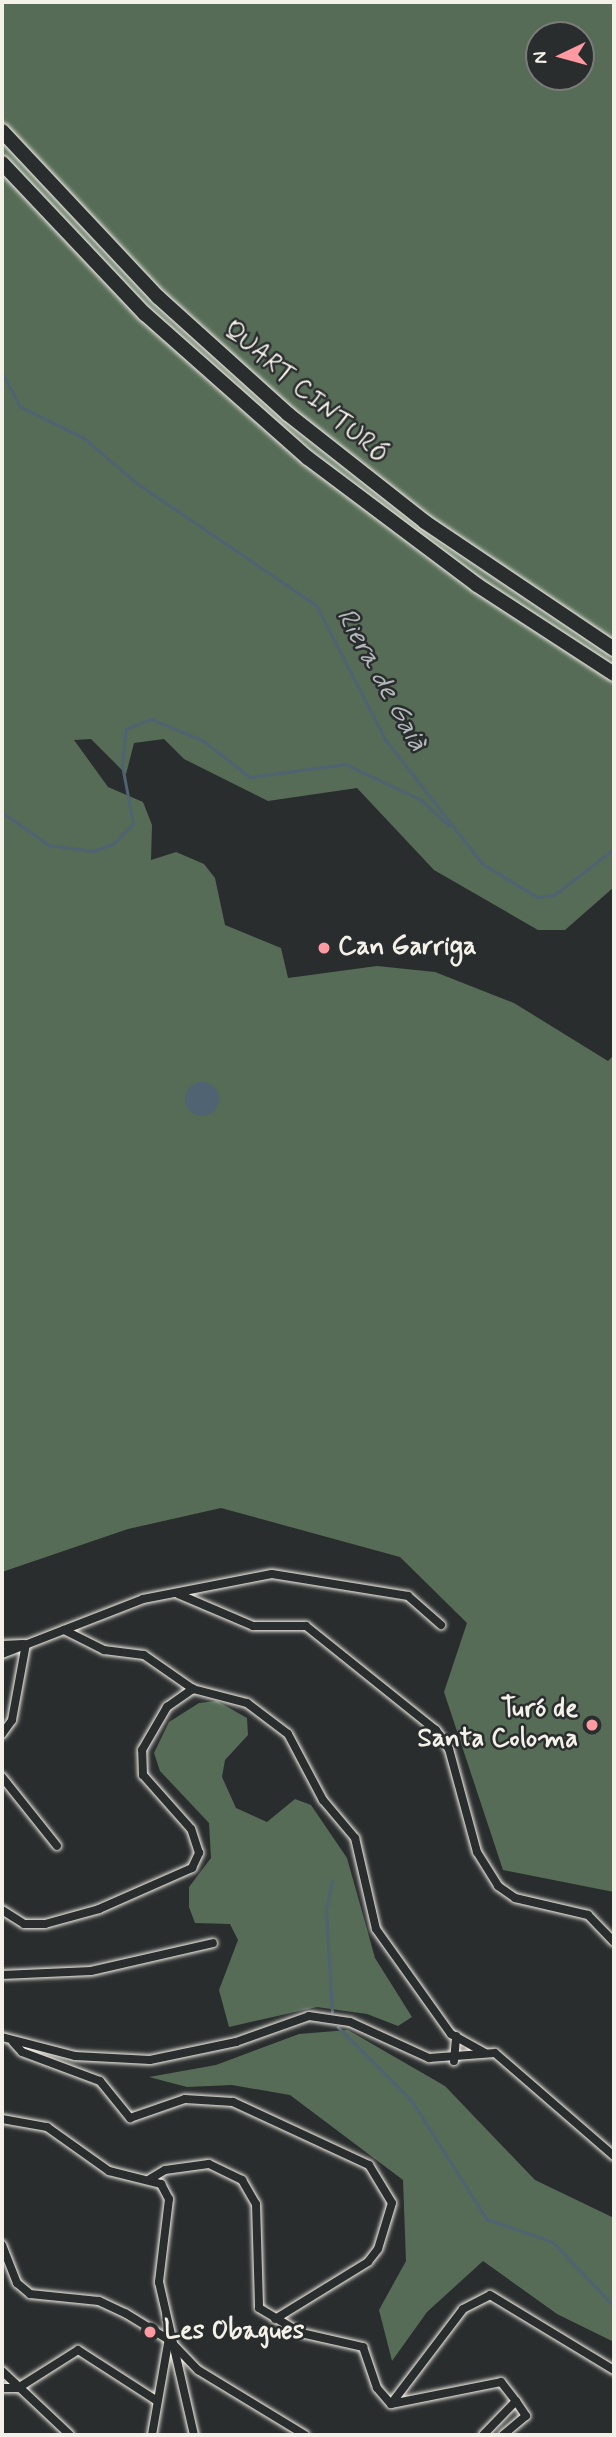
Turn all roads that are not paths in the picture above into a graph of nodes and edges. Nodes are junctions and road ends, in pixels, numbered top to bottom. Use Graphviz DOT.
graph roads {
  1 [pos="2,132"];
  2 [pos="2,163"];
  3 [pos="614,649"];
  4 [pos="614,674"];
  5 [pos="178,1594"];
  6 [pos="440,1625"];
  7 [pos="64,1630"];
  8 [pos="26,1644"];
  9 [pos="2,1645"];
  10 [pos="2,1654"];
  11 [pos="193,1689"];
  12 [pos="2,1734"];
  13 [pos="2,1777"];
  14 [pos="57,1846"];
  15 [pos="2,1910"];
  16 [pos="614,1942"];
  17 [pos="213,1943"];
  18 [pos="2,1975"];
  19 [pos="456,2036"];
  20 [pos="2,2037"];
  21 [pos="12,2040"];
  22 [pos="484,2052"];
  23 [pos="454,2061"];
  24 [pos="2,2119"];
  25 [pos="614,2156"];
  26 [pos="150,2179"];
  27 [pos="2,2245"];
  28 [pos="275,2319"];
  29 [pos="169,2340"];
  30 [pos="614,2370"];
  31 [pos="2,2371"];
  32 [pos="2,2388"];
  33 [pos="18,2388"];
  34 [pos="157,2401"];
  35 [pos="516,2401"];
  36 [pos="391,2404"];
  37 [pos="70,2435"];
  38 [pos="152,2435"];
  39 [pos="194,2435"];
  40 [pos="304,2435"];
  41 [pos="483,2435"];
  42 [pos="503,2435"];
  1 -- 3 [label="highway, QUART CINTURÓ"];
  2 -- 4 [label="highway, QUART CINTURÓ"];
  5 -- 6 [label="street"];
  5 -- 7 [label="street"];
  5 -- 16 [label="street"];
  7 -- 8 [label="street"];
  7 -- 11 [label="street"];
  8 -- 9 [label="street"];
  8 -- 10 [label="street"];
  8 -- 12 [label="street"];
  11 -- 15 [label="street"];
  11 -- 19 [label="street"];
  13 -- 14 [label="street"];
  17 -- 18 [label="street"];
  19 -- 22 [label="street"];
  19 -- 23 [label="street"];
  20 -- 21 [label="street"];
  21 -- 23 [label="street"];
  21 -- 28 [label="street"];
  22 -- 23 [label="street"];
  22 -- 25 [label="street"];
  24 -- 26 [label="street"];
  26 -- 28 [label="street"];
  26 -- 29 [label="street"];
  27 -- 29 [label="street"];
  28 -- 36 [label="street"];
  29 -- 34 [label="street"];
  29 -- 39 [label="street"];
  29 -- 40 [label="street"];
  30 -- 36 [label="street"];
  31 -- 33 [label="street"];
  32 -- 33 [label="street"];
  33 -- 34 [label="street"];
  33 -- 37 [label="street"];
  34 -- 38 [label="street"];
  35 -- 36 [label="street"];
  35 -- 41 [label="street"];
  35 -- 42 [label="street"];
}
